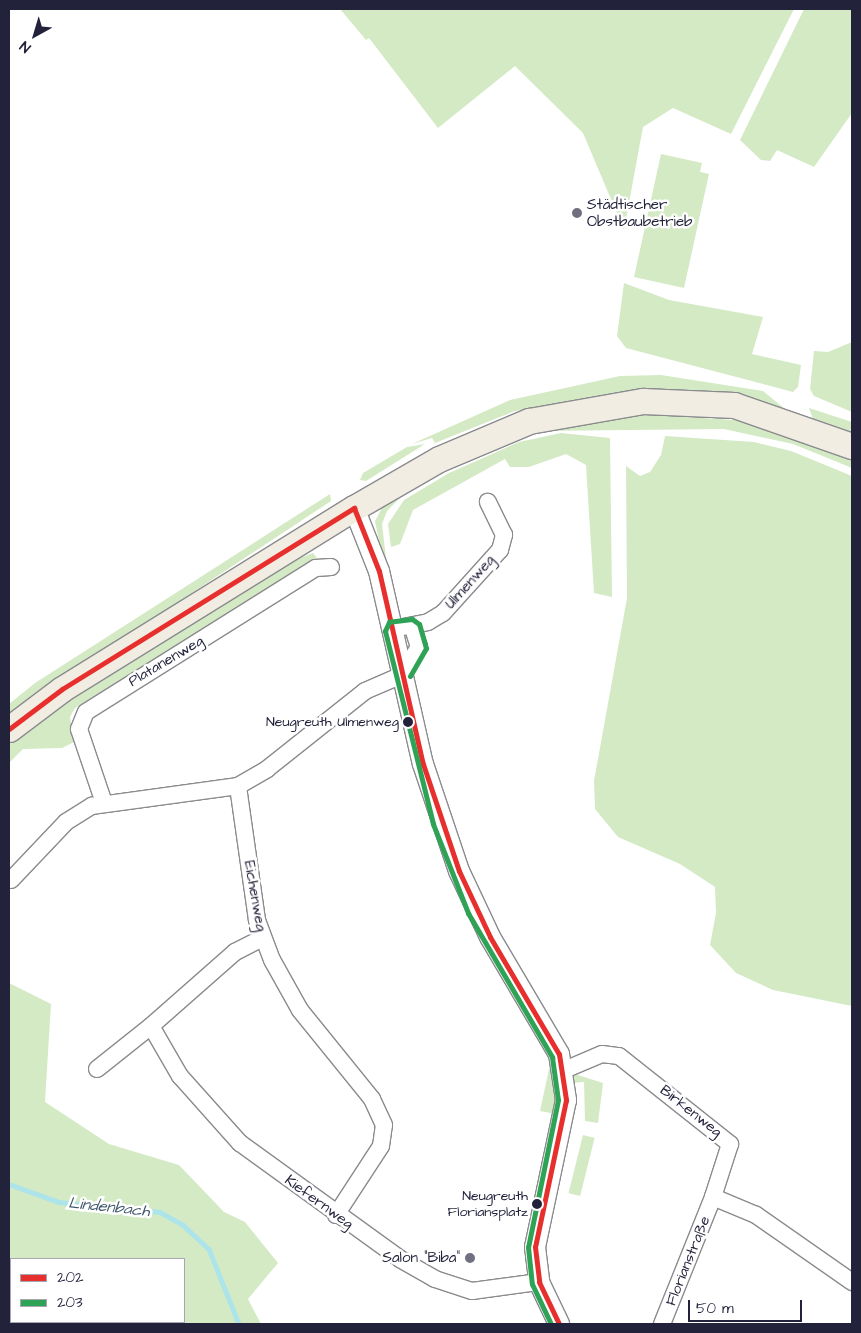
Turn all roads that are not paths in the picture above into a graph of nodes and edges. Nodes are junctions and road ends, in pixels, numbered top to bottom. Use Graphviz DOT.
graph roads {
  1 [pos="852,446"];
  2 [pos="488,502"];
  3 [pos="354,508"];
  4 [pos="331,567"];
  5 [pos="412,626"];
  6 [pos="392,629"];
  7 [pos="402,675"];
  8 [pos="9,729"];
  9 [pos="238,786"];
  10 [pos="104,803"];
  11 [pos="11,880"];
  12 [pos="262,938"];
  13 [pos="151,1026"];
  14 [pos="97,1069"];
  15 [pos="562,1071"];
  16 [pos="714,1197"];
  17 [pos="336,1215"];
  18 [pos="539,1282"];
  19 [pos="852,1282"];
  20 [pos="559,1324"];
  21 [pos="662,1324"];
  1 -- 3 [label="main road"];
  2 -- 5 [label="street, Ulmenweg"];
  3 -- 6 [label="street"];
  3 -- 8 [label="main road"];
  4 -- 10 [label="street, Platanenweg"];
  5 -- 6 [label="street, Ulmenweg"];
  5 -- 7 [label="street"];
  6 -- 7 [label="street"];
  7 -- 9 [label="street"];
  7 -- 15 [label="street"];
  9 -- 10 [label="street"];
  9 -- 12 [label="street, Eichenweg"];
  10 -- 11 [label="street"];
  12 -- 13 [label="street"];
  12 -- 17 [label="street, Eichenweg"];
  13 -- 14 [label="street"];
  13 -- 17 [label="street, Kiefernweg"];
  15 -- 16 [label="street, Birkenweg"];
  15 -- 18 [label="street"];
  16 -- 19 [label="street"];
  16 -- 21 [label="street, Florianstraße"];
  17 -- 18 [label="street, Kiefernweg"];
  18 -- 20 [label="street"];
}
